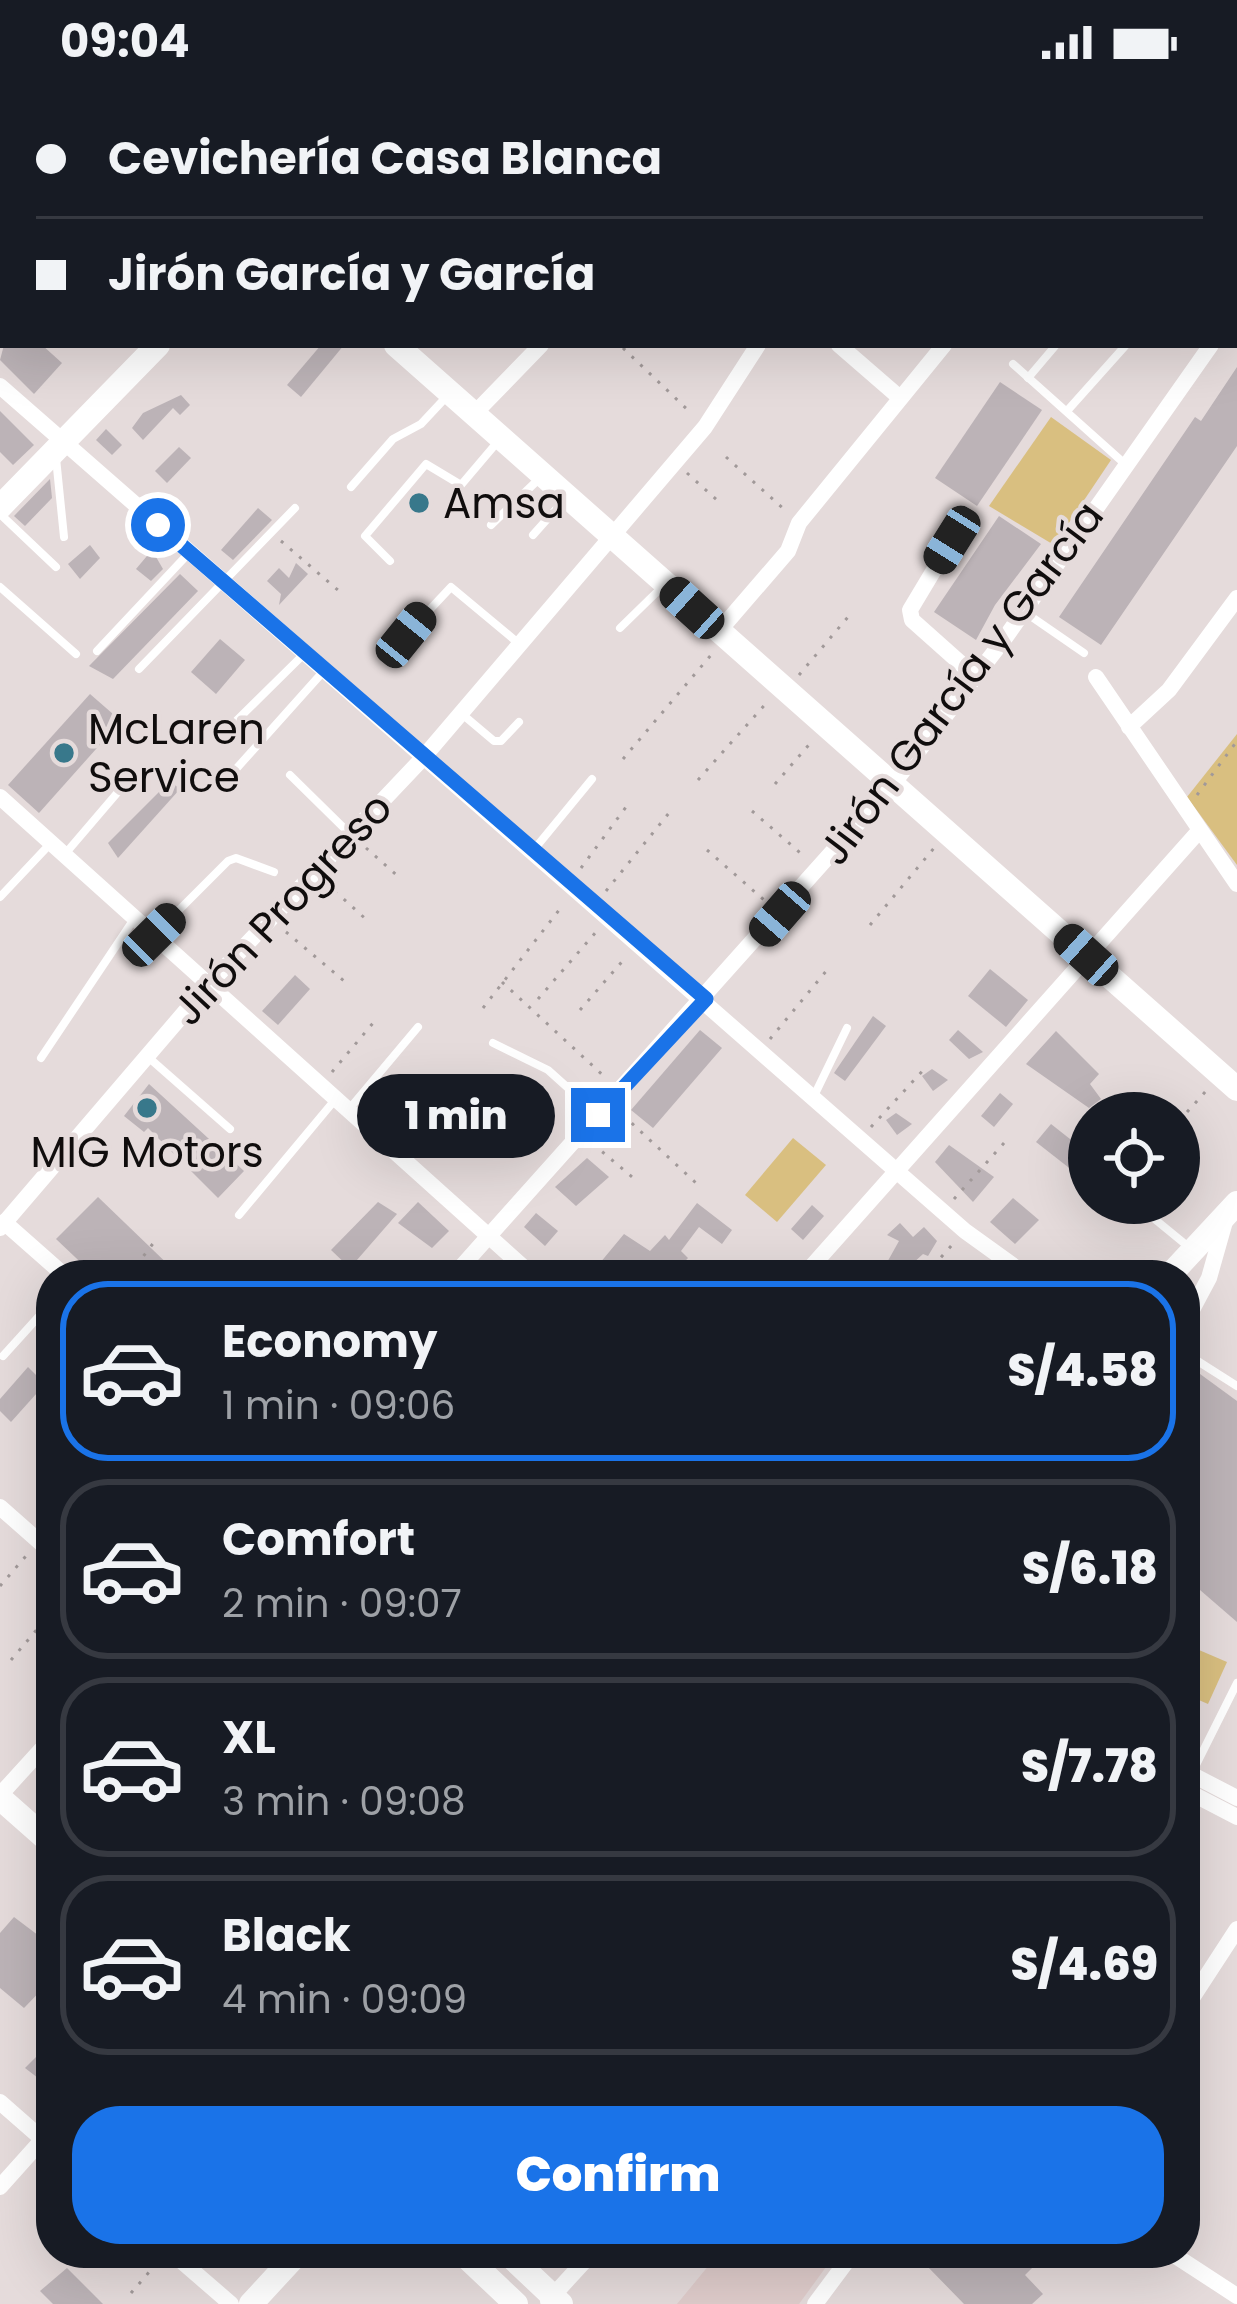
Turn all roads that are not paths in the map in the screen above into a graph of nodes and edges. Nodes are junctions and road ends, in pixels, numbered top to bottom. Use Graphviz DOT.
graph roads {
  1 [pos="155,348"];
  2 [pos="399,348"];
  3 [pos="538,348"];
  4 [pos="756,348"];
  5 [pos="842,348"];
  6 [pos="941,348"];
  7 [pos="1053,348"];
  8 [pos="1123,348"];
  9 [pos="1208,348"];
  10 [pos="1013,364"];
  11 [pos="1028,378"];
  12 [pos="0,386"];
  13 [pos="450,393"];
  14 [pos="899,397"];
  15 [pos="1067,411"];
  16 [pos="474,414"];
  17 [pos="501,438"];
  18 [pos="58,446"];
  19 [pos="1126,465"];
  20 [pos="543,475"];
  21 [pos="351,488"];
  22 [pos="567,496"];
  23 [pos="1,506"];
  24 [pos="295,508"];
  25 [pos="491,525"];
  26 [pos="533,535"];
  27 [pos="612,536"];
  28 [pos="64,537"];
  29 [pos="952,540"];
  30 [pos="190,553"];
  31 [pos="390,561"];
  32 [pos="56,567"];
  33 [pos="666,584"];
  34 [pos="225,585"];
  35 [pos="0,587"];
  36 [pos="1237,598"];
  37 [pos="1024,611"];
  38 [pos="620,628"];
  39 [pos="723,634"];
  40 [pos="406,635"];
  41 [pos="519,644"];
  42 [pos="98,651"];
  43 [pos="1084,653"];
  44 [pos="76,654"];
  45 [pos="303,654"];
  46 [pos="139,669"];
  47 [pos="323,672"];
  48 [pos="976,677"];
  49 [pos="1096,677"];
  50 [pos="461,712"];
  51 [pos="519,722"];
  52 [pos="233,724"];
  53 [pos="1129,727"];
  54 [pos="422,759"];
  55 [pos="236,770"];
  56 [pos="290,775"];
  57 [pos="592,779"];
  58 [pos="893,784"];
  59 [pos="124,785"];
  60 [pos="0,797"];
  61 [pos="1199,831"];
  62 [pos="350,834"];
  63 [pos="58,849"];
  64 [pos="532,852"];
  65 [pos="274,872"];
  66 [pos="1237,884"];
  67 [pos="0,897"];
  68 [pos="135,918"];
  69 [pos="154,935"];
  70 [pos="1086,955"];
  71 [pos="208,985"];
  72 [pos="706,999"];
  73 [pos="418,1027"];
  74 [pos="847,1028"];
  75 [pos="493,1043"];
  76 [pos="147,1056"];
  77 [pos="41,1058"];
  78 [pos="1229,1082"];
  79 [pos="814,1097"];
  80 [pos="610,1103"];
  81 [pos="342,1104"];
  82 [pos="230,1130"];
  83 [pos="897,1172"];
  84 [pos="1232,1209"];
  85 [pos="239,1216"];
  86 [pos="2,1223"];
  87 [pos="1161,1224"];
  88 [pos="488,1235"];
  89 [pos="1193,1250"];
  90 [pos="46,1260"];
  91 [pos="467,1260"];
  92 [pos="516,1260"];
  93 [pos="818,1260"];
  94 [pos="1005,1260"];
  95 [pos="1184,1260"];
  96 [pos="1200,1295"];
  97 [pos="36,1320"];
  98 [pos="3,1356"];
  99 [pos="1200,1362"];
  100 [pos="1237,1386"];
  101 [pos="0,1508"];
  102 [pos="36,1538"];
  103 [pos="1237,1683"];
  104 [pos="36,1756"];
  105 [pos="1200,1756"];
  106 [pos="1200,1785"];
  107 [pos="1200,1790"];
  108 [pos="0,1796"];
  109 [pos="1237,1798"];
  110 [pos="1237,1817"];
  111 [pos="36,1829"];
  112 [pos="1237,1929"];
  113 [pos="1200,1985"];
  114 [pos="0,2102"];
  115 [pos="36,2130"];
  116 [pos="36,2151"];
  117 [pos="0,2187"];
  118 [pos="187,2268"];
  119 [pos="284,2268"];
  120 [pos="478,2268"];
  121 [pos="521,2268"];
  122 [pos="580,2268"];
  123 [pos="840,2268"];
  124 [pos="1194,2268"];
  125 [pos="1237,2296"];
  126 [pos="553,2301"];
  127 [pos="230,2304"];
  128 [pos="251,2304"];
  129 [pos="516,2304"];
  130 [pos="815,2304"];
  1 -- 18 [label="street"];
  2 -- 13 [label="street"];
  3 -- 16 [label="street"];
  4 -- 27 [label="street, Jirón Progreso"];
  5 -- 14 [label="street"];
  6 -- 14 [label="street"];
  7 -- 11 [label="lane"];
  8 -- 15 [label="lane"];
  9 -- 19 [label="street, Jirón García y García"];
  10 -- 11 [label="lane"];
  11 -- 15 [label="lane"];
  12 -- 18 [label="street"];
  13 -- 16 [label="street"];
  13 -- 21 [label="lane"];
  14 -- 39 [label="street"];
  15 -- 19 [label="lane"];
  16 -- 17 [label="street"];
  17 -- 20 [label="street"];
  17 -- 31 [label="lane"];
  18 -- 23 [label="street"];
  18 -- 28 [label="lane"];
  18 -- 30 [label="street"];
  19 -- 37 [label="street, Jirón García y García"];
  20 -- 22 [label="street"];
  20 -- 25 [label="lane"];
  22 -- 26 [label="lane"];
  22 -- 27 [label="street"];
  23 -- 32 [label="lane"];
  24 -- 34 [label="lane"];
  27 -- 33 [label="street"];
  27 -- 41 [label="street, Jirón Progreso"];
  29 -- 48 [label="street"];
  30 -- 34 [label="street"];
  30 -- 42 [label="lane"];
  33 -- 38 [label="lane"];
  33 -- 39 [label="street"];
  34 -- 45 [label="street"];
  34 -- 46 [label="lane"];
  35 -- 44 [label="lane"];
  36 -- 53 [label="street"];
  37 -- 43 [label="lane"];
  37 -- 48 [label="street, Jirón García y García"];
  39 -- 58 [label="street"];
  40 -- 41 [label="lane"];
  41 -- 50 [label="street, Jirón Progreso"];
  45 -- 47 [label="street"];
  45 -- 52 [label="lane"];
  47 -- 54 [label="street"];
  47 -- 55 [label="lane"];
  48 -- 58 [label="street, Jirón García y García"];
  49 -- 53 [label="street"];
  50 -- 51 [label="lane"];
  50 -- 54 [label="street, Jirón Progreso"];
  53 -- 61 [label="street"];
  54 -- 62 [label="street, Jirón Progreso"];
  54 -- 64 [label="street"];
  56 -- 62 [label="lane"];
  57 -- 64 [label="lane"];
  58 -- 70 [label="street"];
  58 -- 72 [label="street, Jirón García y García"];
  59 -- 63 [label="lane"];
  60 -- 63 [label="street"];
  61 -- 66 [label="street"];
  61 -- 70 [label="street"];
  62 -- 71 [label="street, Jirón Progreso"];
  63 -- 67 [label="lane"];
  63 -- 68 [label="street"];
  64 -- 72 [label="street"];
  65 -- 69 [label="lane"];
  68 -- 69 [label="street"];
  68 -- 77 [label="lane"];
  69 -- 71 [label="street"];
  70 -- 78 [label="street"];
  70 -- 83 [label="street"];
  71 -- 76 [label="street, Jirón Progreso"];
  71 -- 81 [label="street"];
  72 -- 79 [label="street"];
  72 -- 80 [label="street, Jirón García y García"];
  73 -- 81 [label="lane"];
  74 -- 79 [label="lane"];
  75 -- 80 [label="lane"];
  76 -- 82 [label="lane"];
  76 -- 86 [label="street, Jirón Progreso"];
  79 -- 83 [label="street"];
  80 -- 88 [label="street, Jirón García y García"];
  81 -- 85 [label="lane"];
  81 -- 88 [label="street"];
  83 -- 93 [label="street"];
  83 -- 94 [label="street"];
  84 -- 89 [label="street"];
  84 -- 96 [label="street"];
  86 -- 90 [label="street"];
  87 -- 89 [label="lane"];
  88 -- 91 [label="street, Jirón García y García"];
  88 -- 92 [label="street"];
  89 -- 95 [label="street"];
  97 -- 98 [label="lane"];
  99 -- 100 [label="lane"];
  101 -- 102 [label="street"];
  103 -- 105 [label="lane"];
  104 -- 108 [label="street"];
  106 -- 109 [label="street"];
  107 -- 110 [label="street"];
  108 -- 111 [label="street"];
  112 -- 113 [label="street"];
  114 -- 115 [label="street"];
  116 -- 117 [label="street"];
  118 -- 127 [label="street"];
  119 -- 128 [label="street"];
  120 -- 129 [label="street"];
  121 -- 126 [label="street"];
  122 -- 126 [label="street"];
  123 -- 130 [label="street"];
  124 -- 125 [label="street"];
}
